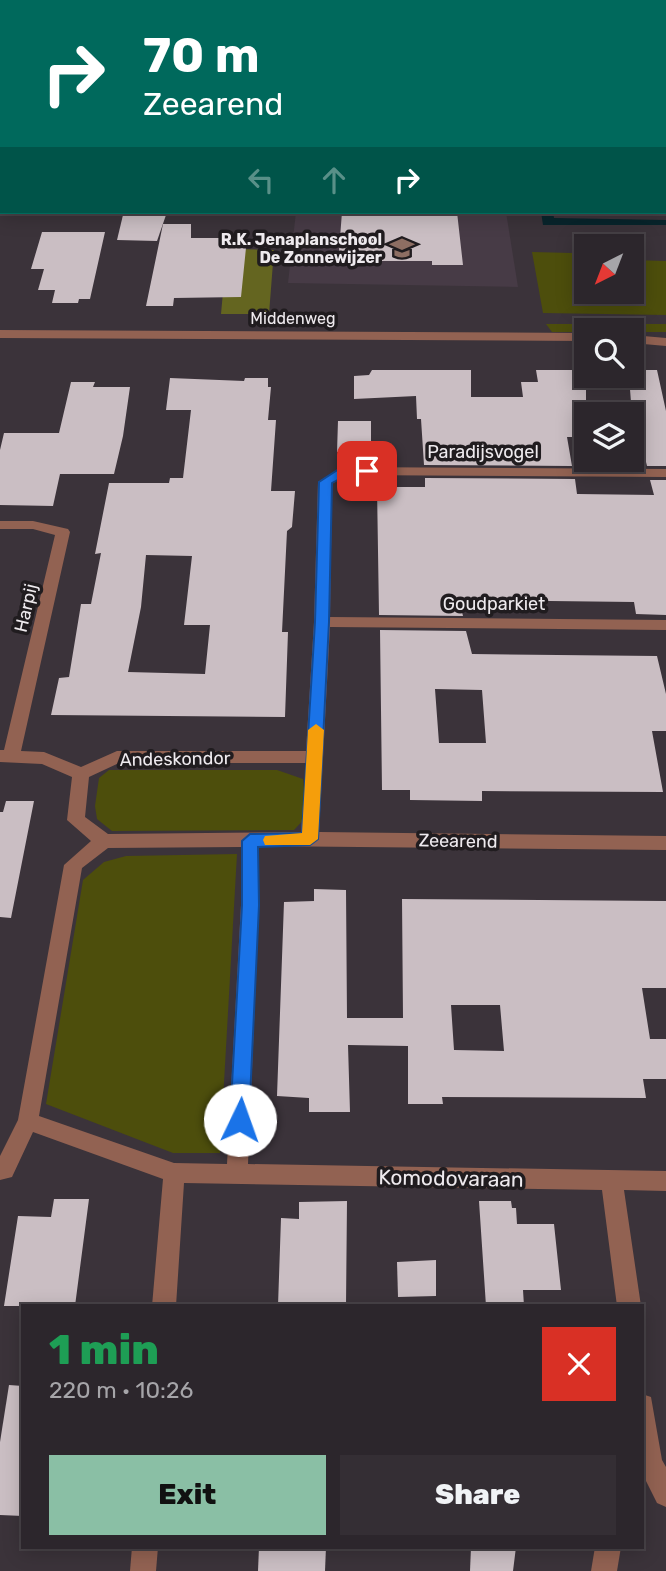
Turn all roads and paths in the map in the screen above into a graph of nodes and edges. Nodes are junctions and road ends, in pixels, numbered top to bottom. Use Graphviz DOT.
graph roads {
  1 [pos="0,334"];
  2 [pos="574,337"];
  3 [pos="644,340"];
  4 [pos="666,342"];
  5 [pos="666,473"];
  6 [pos="0,525"];
  7 [pos="322,622"];
  8 [pos="666,625"];
  9 [pos="6,756"];
  10 [pos="314,757"];
  11 [pos="82,774"];
  12 [pos="310,839"];
  13 [pos="104,841"];
  14 [pos="250,841"];
  15 [pos="666,843"];
  16 [pos="28,1121"];
  17 [pos="0,1170"];
  18 [pos="174,1173"];
  19 [pos="237,1174"];
  20 [pos="666,1181"];
  21 [pos="612,1182"];
  22 [pos="164,1304"];
  23 [pos="629,1304"];
  24 [pos="644,1437"];
  25 [pos="646,1468"];
  26 [pos="666,1494"];
  27 [pos="145,1549"];
  28 [pos="608,1549"];
  29 [pos="143,1571"];
  30 [pos="604,1571"];
  1 -- 2 [label="street, Middenweg"];
  3 -- 4 [label="street"];
  5 -- 7 [label="street, Paradijsvogel"];
  6 -- 9 [label="street, Harpij"];
  7 -- 8 [label="street, Goudparkiet"];
  7 -- 10 [label="street, Paradijsvogel"];
  9 -- 11 [label="street"];
  10 -- 11 [label="street, Andeskondor"];
  10 -- 12 [label="street, Paradijsvogel"];
  11 -- 13 [label="street"];
  12 -- 14 [label="street, Zeearend"];
  12 -- 15 [label="street, Zeearend"];
  13 -- 14 [label="street, Zeearend"];
  13 -- 16 [label="street"];
  14 -- 19 [label="street"];
  16 -- 17 [label="street"];
  16 -- 18 [label="street"];
  18 -- 19 [label="street"];
  18 -- 22 [label="street"];
  19 -- 21 [label="street, Komodovaraan"];
  20 -- 21 [label="street, Komodovaraan"];
  21 -- 23 [label="street"];
  24 -- 25 [label="street"];
  25 -- 26 [label="street"];
  27 -- 29 [label="street"];
  28 -- 30 [label="street"];
}
